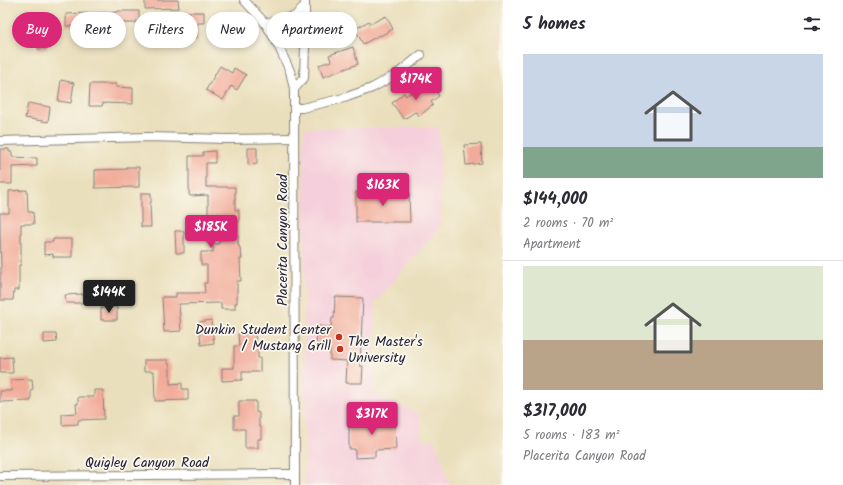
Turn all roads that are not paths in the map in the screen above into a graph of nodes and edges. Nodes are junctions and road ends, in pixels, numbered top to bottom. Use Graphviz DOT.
graph roads {
  1 [pos="244,0"];
  2 [pos="305,3"];
  3 [pos="265,23"];
  4 [pos="421,55"];
  5 [pos="294,89"];
  6 [pos="294,108"];
  7 [pos="294,138"];
  8 [pos="0,141"];
  9 [pos="295,474"];
  10 [pos="0,476"];
  11 [pos="295,485"];
  1 -- 3 [label="street, Placerita Canyon Road"];
  2 -- 3 [label="street"];
  2 -- 5 [label="street"];
  3 -- 5 [label="street, Placerita Canyon Road"];
  4 -- 6 [label="street"];
  5 -- 6 [label="street, Placerita Canyon Road"];
  6 -- 7 [label="street, Placerita Canyon Road"];
  7 -- 8 [label="street"];
  7 -- 9 [label="street, Placerita Canyon Road"];
  9 -- 10 [label="street, Quigley Canyon Road"];
  9 -- 11 [label="street, Placerita Canyon Road"];
}
